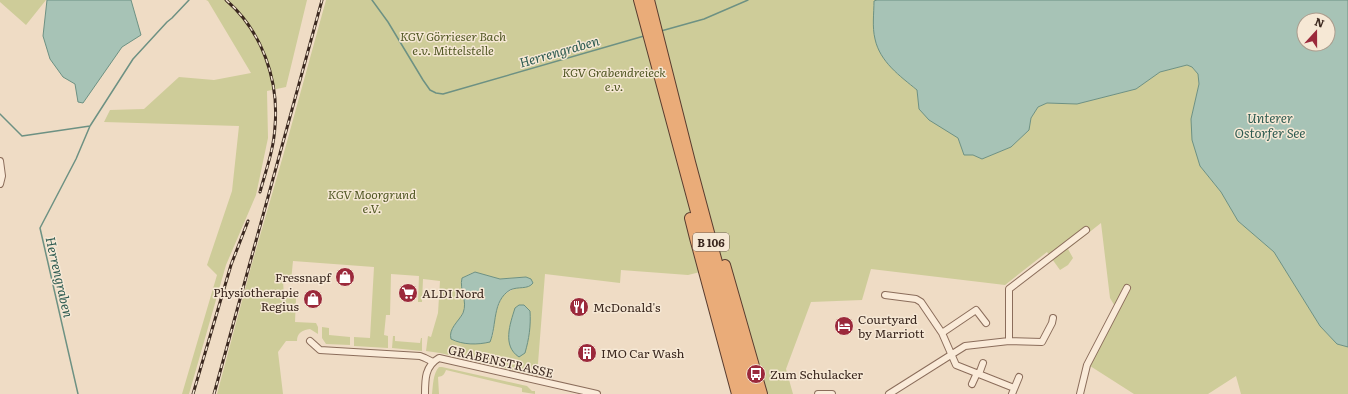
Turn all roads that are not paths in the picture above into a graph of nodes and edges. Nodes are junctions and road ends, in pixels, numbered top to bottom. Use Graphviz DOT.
graph roads {
  1 [pos="638,0"];
  2 [pos="650,1"];
  3 [pos="650,22"];
  4 [pos="667,89"];
  5 [pos="0,161"];
  6 [pos="0,184"];
  7 [pos="1086,230"];
  8 [pos="1058,252"];
  9 [pos="1062,258"];
  10 [pos="1127,288"];
  11 [pos="885,295"];
  12 [pos="1052,318"];
  13 [pos="986,323"];
  14 [pos="942,333"];
  15 [pos="310,341"];
  16 [pos="1009,341"];
  17 [pos="951,355"];
  18 [pos="433,362"];
  19 [pos="983,363"];
  20 [pos="978,373"];
  21 [pos="1019,377"];
  22 [pos="972,384"];
  23 [pos="1013,391"];
  24 [pos="425,394"];
  25 [pos="597,394"];
  26 [pos="737,394"];
  27 [pos="745,394"];
  28 [pos="754,394"];
  29 [pos="762,394"];
  30 [pos="818,394"];
  31 [pos="832,394"];
  32 [pos="889,394"];
  33 [pos="1080,394"];
  1 -- 3 [label="highway, B 106"];
  2 -- 3 [label="highway, B 106"];
  3 -- 4 [label="highway, B 106"];
  4 -- 26 [label="highway"];
  4 -- 27 [label="highway, B 106"];
  4 -- 28 [label="highway, B 106"];
  4 -- 29 [label="highway"];
  5 -- 6 [label="street"];
  7 -- 8 [label="street"];
  8 -- 9 [label="street"];
  8 -- 16 [label="street"];
  10 -- 33 [label="street"];
  11 -- 14 [label="street"];
  12 -- 16 [label="street"];
  13 -- 14 [label="street"];
  14 -- 17 [label="street"];
  15 -- 18 [label="street, GRABENSTRASSE"];
  16 -- 17 [label="street"];
  17 -- 20 [label="street"];
  17 -- 32 [label="street"];
  18 -- 24 [label="street"];
  18 -- 25 [label="street, GRABENSTRASSE"];
  19 -- 20 [label="street"];
  20 -- 22 [label="street"];
  20 -- 23 [label="street"];
  21 -- 23 [label="street"];
  30 -- 31 [label="street"];
}
